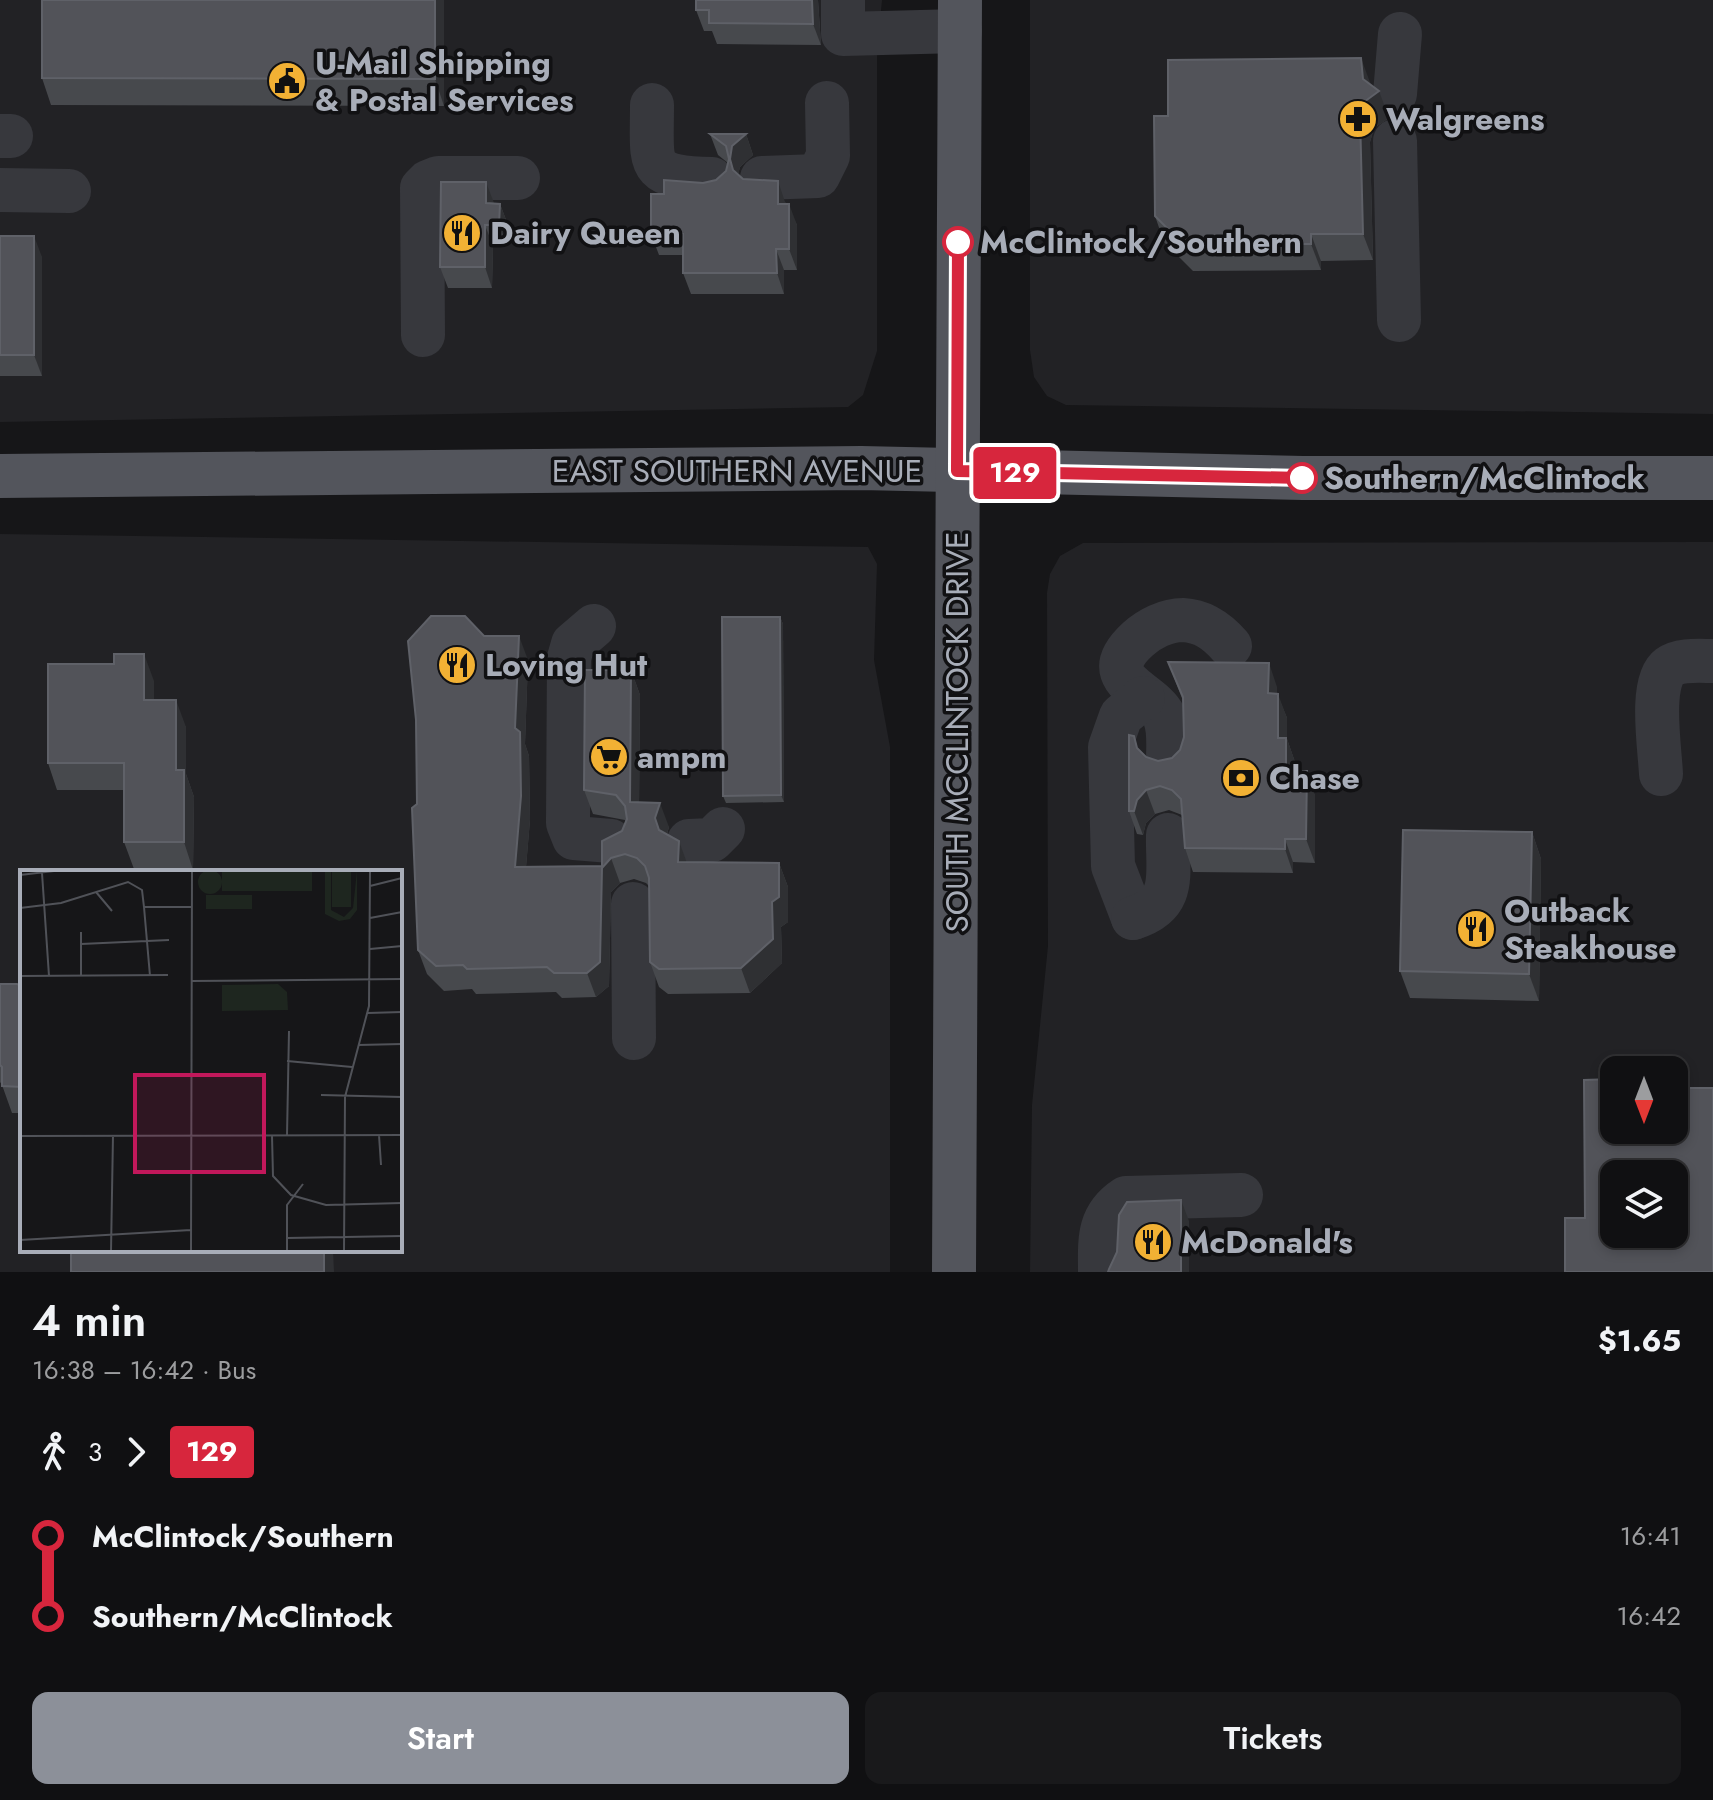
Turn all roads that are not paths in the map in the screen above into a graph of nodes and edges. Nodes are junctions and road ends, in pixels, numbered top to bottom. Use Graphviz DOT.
graph roads {
  1 [pos="843,0"];
  2 [pos="960,16"];
  3 [pos="1400,34"];
  4 [pos="1395,94"];
  5 [pos="827,103"];
  6 [pos="652,105"];
  7 [pos="1395,141"];
  8 [pos="518,178"];
  9 [pos="762,178"];
  10 [pos="712,179"];
  11 [pos="0,190"];
  12 [pos="69,191"];
  13 [pos="1399,320"];
  14 [pos="423,335"];
  15 [pos="957,471"];
  16 [pos="0,476"];
  17 [pos="1713,478"];
  18 [pos="594,626"];
  19 [pos="1230,646"];
  20 [pos="1713,661"];
  21 [pos="1143,698"];
  22 [pos="1161,760"];
  23 [pos="1661,774"];
  24 [pos="611,841"];
  25 [pos="633,904"];
  26 [pos="634,1038"];
  27 [pos="1241,1180"];
  28 [pos="1100,1252"];
  29 [pos="954,1272"];
  1 -- 2 [label="lane"];
  2 -- 15 [label="main road, SOUTH MCCLINTOCK DRIVE"];
  3 -- 4 [label="lane"];
  5 -- 9 [label="lane"];
  6 -- 10 [label="lane"];
  7 -- 13 [label="lane"];
  8 -- 14 [label="lane"];
  11 -- 12 [label="lane"];
  15 -- 16 [label="main road, EAST SOUTHERN AVENUE"];
  15 -- 17 [label="main road, EAST SOUTHERN AVENUE"];
  15 -- 29 [label="main road, SOUTH MCCLINTOCK DRIVE"];
  18 -- 24 [label="lane"];
  19 -- 21 [label="lane"];
  20 -- 23 [label="lane"];
  21 -- 21 [label="lane"];
  21 -- 22 [label="lane"];
  25 -- 26 [label="lane"];
  27 -- 28 [label="lane"];
}
